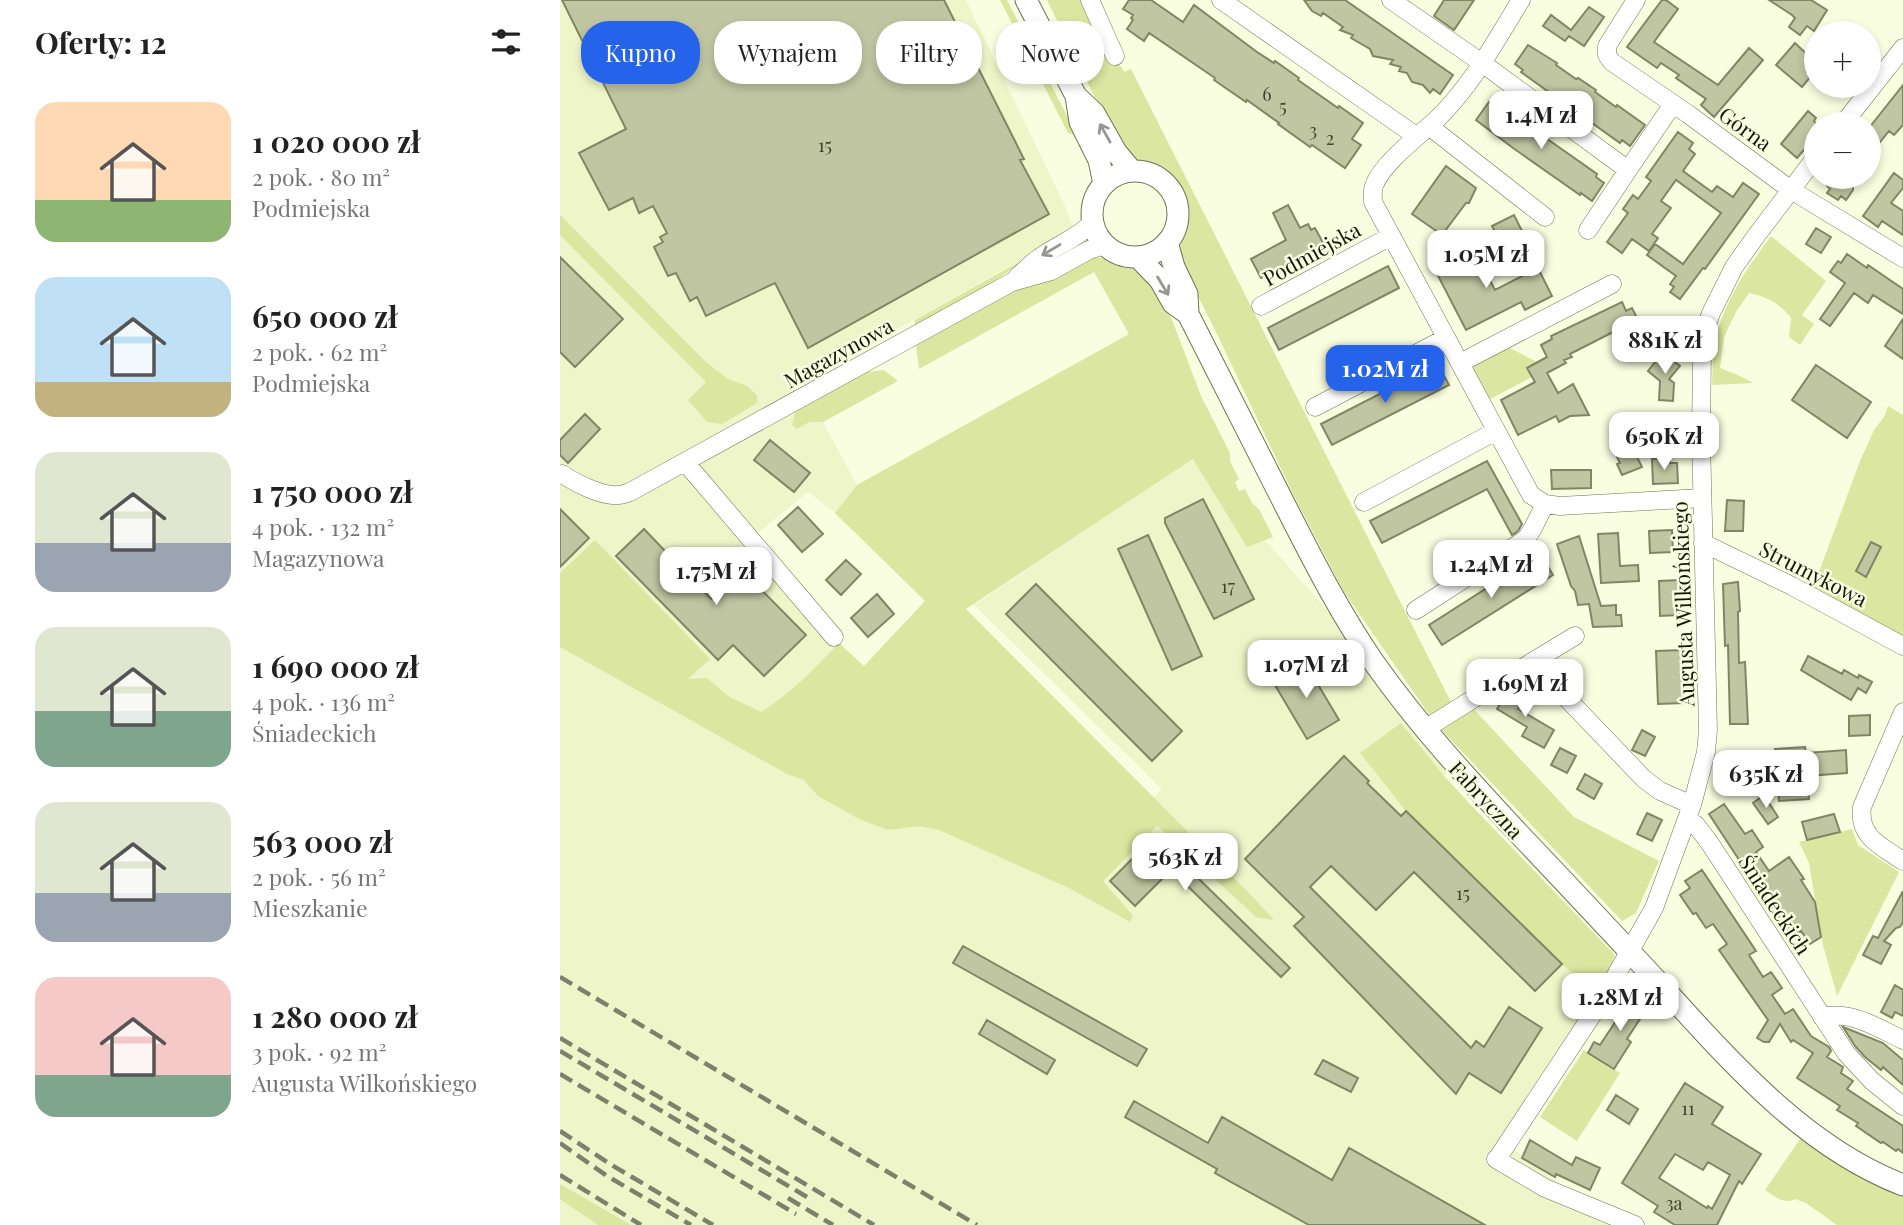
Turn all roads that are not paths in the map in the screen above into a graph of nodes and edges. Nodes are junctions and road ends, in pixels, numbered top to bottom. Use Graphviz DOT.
graph roads {
  1 [pos="1026,0"];
  2 [pos="1090,0"];
  3 [pos="1221,0"];
  4 [pos="1391,0"];
  5 [pos="1521,0"];
  6 [pos="1636,0"];
  7 [pos="1417,7"];
  8 [pos="1903,48"];
  9 [pos="1115,56"];
  10 [pos="1482,63"];
  11 [pos="1076,96"];
  12 [pos="1673,104"];
  13 [pos="1852,112"];
  14 [pos="1423,131"];
  15 [pos="1628,170"];
  16 [pos="1132,171"];
  17 [pos="1804,173"];
  18 [pos="1104,184"];
  19 [pos="1791,190"];
  20 [pos="1545,217"];
  21 [pos="1093,222"];
  22 [pos="1588,230"];
  23 [pos="1391,236"];
  24 [pos="1167,242"];
  25 [pos="1105,245"];
  26 [pos="1139,257"];
  27 [pos="1903,258"];
  28 [pos="1012,282"];
  29 [pos="1612,284"];
  30 [pos="1261,306"];
  31 [pos="1188,314"];
  32 [pos="1446,338"];
  33 [pos="1460,363"];
  34 [pos="1315,407"];
  35 [pos="1496,431"];
  36 [pos="685,462"];
  37 [pos="562,474"];
  38 [pos="1702,498"];
  39 [pos="1364,502"];
  40 [pos="1545,504"];
  41 [pos="1703,544"];
  42 [pos="1416,610"];
  43 [pos="1575,636"];
  44 [pos="834,637"];
  45 [pos="1903,646"];
  46 [pos="1532,662"];
  47 [pos="1903,712"];
  48 [pos="1425,729"];
  49 [pos="1690,812"];
  50 [pos="1903,861"];
  51 [pos="1630,952"];
  52 [pos="1822,1017"];
  53 [pos="1903,1040"];
  54 [pos="1903,1106"];
  55 [pos="1903,1185"];
  56 [pos="1635,1225"];
  1 -- 11 [label="street"];
  2 -- 9 [label="street"];
  3 -- 14 [label="street"];
  4 -- 7 [label="street"];
  5 -- 10 [label="street"];
  6 -- 12 [label="street, Górna"];
  7 -- 10 [label="street"];
  8 -- 13 [label="street"];
  10 -- 14 [label="street"];
  10 -- 15 [label="street"];
  16 -- 11 [label="street, one-way"];
  11 -- 18 [label="street"];
  12 -- 15 [label="street"];
  12 -- 19 [label="street, Górna"];
  14 -- 20 [label="street"];
  14 -- 23 [label="street"];
  15 -- 22 [label="street"];
  16 -- 18 [label="street"];
  16 -- 24 [label="street"];
  17 -- 19 [label="street, Augusta Wilkońskiego"];
  18 -- 21 [label="street"];
  19 -- 27 [label="street, Górna"];
  19 -- 38 [label="street, Augusta Wilkońskiego"];
  21 -- 25 [label="street"];
  21 -- 28 [label="street, Magazynowa, one-way"];
  23 -- 30 [label="street, Podmiejska"];
  23 -- 32 [label="street, Podmiejska"];
  24 -- 26 [label="street"];
  24 -- 31 [label="street, Fabryczna"];
  25 -- 26 [label="street"];
  25 -- 28 [label="street, Magazynowa"];
  26 -- 31 [label="street, Fabryczna, one-way"];
  28 -- 36 [label="street, Magazynowa"];
  29 -- 33 [label="street"];
  31 -- 48 [label="street, Fabryczna"];
  32 -- 33 [label="street, Podmiejska"];
  32 -- 34 [label="street"];
  33 -- 35 [label="street, Podmiejska"];
  35 -- 39 [label="street"];
  35 -- 40 [label="street, Podmiejska"];
  36 -- 37 [label="street, Magazynowa"];
  36 -- 44 [label="street"];
  38 -- 40 [label="street"];
  38 -- 41 [label="street, Augusta Wilkońskiego"];
  40 -- 42 [label="street"];
  41 -- 45 [label="street, Strumykowa"];
  41 -- 49 [label="street, Augusta Wilkońskiego"];
  43 -- 46 [label="street"];
  46 -- 48 [label="street"];
  46 -- 49 [label="street, Śniadeckich"];
  47 -- 50 [label="street"];
  48 -- 51 [label="street, Fabryczna"];
  49 -- 51 [label="street, Augusta Wilkońskiego"];
  49 -- 52 [label="street, Śniadeckich"];
  51 -- 55 [label="street, Fabryczna"];
  51 -- 56 [label="street, Augusta Wilkońskiego"];
  52 -- 53 [label="street"];
  52 -- 54 [label="street, Śniadeckich"];
}
